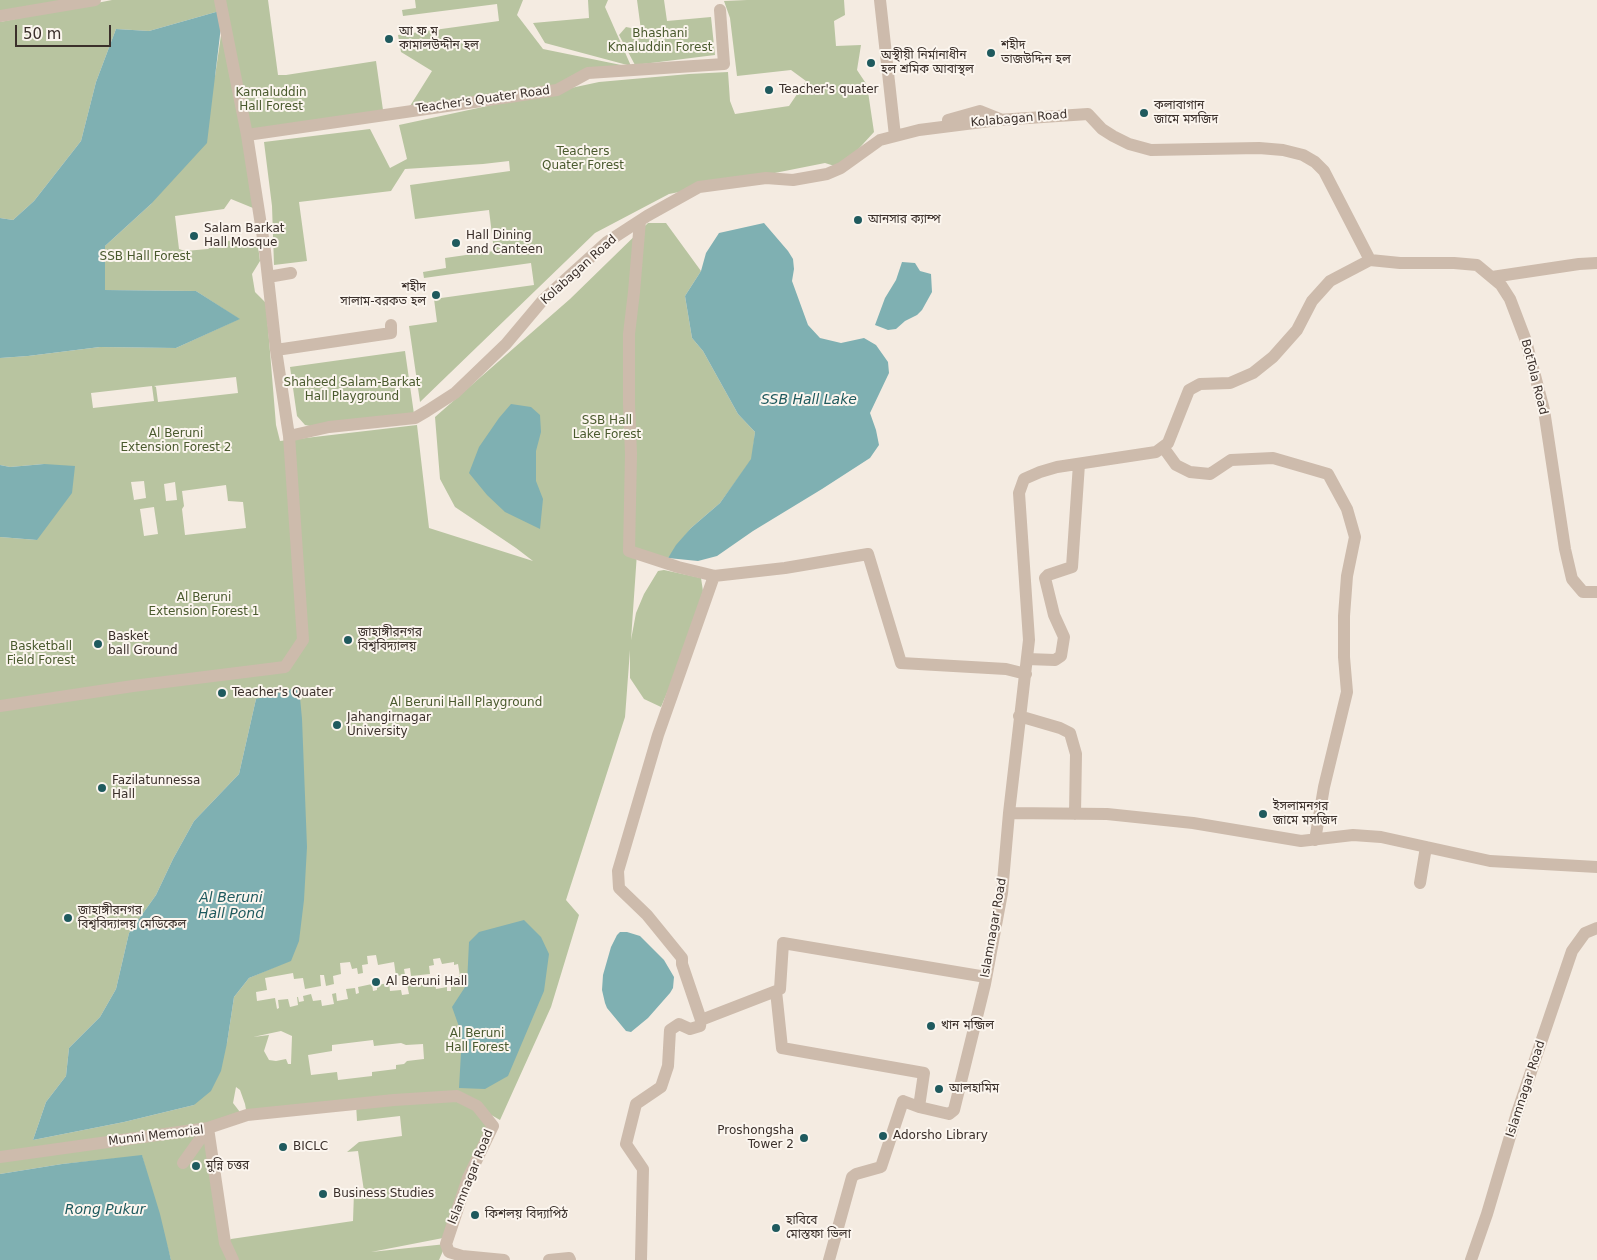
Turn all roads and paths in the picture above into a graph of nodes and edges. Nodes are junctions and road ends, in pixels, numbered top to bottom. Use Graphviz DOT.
graph roads {
  1 [pos="96,0"];
  2 [pos="220,0"];
  3 [pos="880,0"];
  4 [pos="720,10"];
  5 [pos="0,16"];
  6 [pos="247,135"];
  7 [pos="895,136"];
  8 [pos="640,221"];
  9 [pos="1370,260"];
  10 [pos="1597,263"];
  11 [pos="291,273"];
  12 [pos="1492,277"];
  13 [pos="268,278"];
  14 [pos="391,325"];
  15 [pos="276,350"];
  16 [pos="289,436"];
  17 [pos="1163,447"];
  18 [pos="1079,464"];
  19 [pos="714,576"];
  20 [pos="1597,592"];
  21 [pos="1027,659"];
  22 [pos="1026,674"];
  23 [pos="0,706"];
  24 [pos="1019,716"];
  25 [pos="1009,813"];
  26 [pos="1075,814"];
  27 [pos="1315,840"];
  28 [pos="1426,847"];
  29 [pos="1597,866"];
  30 [pos="1420,883"];
  31 [pos="1597,928"];
  32 [pos="986,977"];
  33 [pos="776,991"];
  34 [pos="701,1020"];
  35 [pos="919,1107"];
  36 [pos="208,1128"];
  37 [pos="0,1157"];
  38 [pos="183,1163"];
  39 [pos="232,1260"];
  40 [pos="504,1260"];
  41 [pos="549,1260"];
  42 [pos="570,1260"];
  43 [pos="641,1260"];
  44 [pos="829,1260"];
  45 [pos="1471,1260"];
  1 -- 5 [label="street"];
  2 -- 6 [label="street"];
  3 -- 7 [label="street"];
  4 -- 6 [label="street, Teacher's Quater Road"];
  6 -- 13 [label="street"];
  7 -- 8 [label="street, Kolabagan Road"];
  7 -- 9 [label="street, Kolabagan Road"];
  8 -- 16 [label="street, Kolabagan Road"];
  8 -- 19 [label="street"];
  9 -- 12 [label="street, BotTola Road"];
  9 -- 17 [label="street"];
  10 -- 12 [label="street"];
  11 -- 13 [label="street"];
  12 -- 20 [label="street, BotTola Road"];
  13 -- 15 [label="street"];
  14 -- 15 [label="street"];
  15 -- 16 [label="street"];
  16 -- 23 [label="street"];
  17 -- 18 [label="street"];
  17 -- 27 [label="street"];
  18 -- 21 [label="street, Islamnagar Road"];
  18 -- 21 [label="street"];
  19 -- 22 [label="street"];
  19 -- 34 [label="street"];
  21 -- 22 [label="street, Islamnagar Road"];
  22 -- 24 [label="street, Islamnagar Road"];
  24 -- 25 [label="street, Islamnagar Road"];
  24 -- 26 [label="street"];
  25 -- 26 [label="street"];
  25 -- 32 [label="street, Islamnagar Road"];
  26 -- 27 [label="street"];
  27 -- 28 [label="street"];
  28 -- 29 [label="street"];
  28 -- 30 [label="street"];
  31 -- 45 [label="street, Islamnagar Road"];
  32 -- 33 [label="street"];
  32 -- 35 [label="street, Islamnagar Road"];
  33 -- 34 [label="street"];
  33 -- 35 [label="street"];
  34 -- 43 [label="street"];
  35 -- 44 [label="street, Islamnagar Road"];
  36 -- 37 [label="street, Munni Memorial"];
  36 -- 38 [label="street"];
  36 -- 39 [label="street, Munni Memorial"];
  36 -- 40 [label="street, Islamnagar Road"];
  41 -- 42 [label="street"];
}
